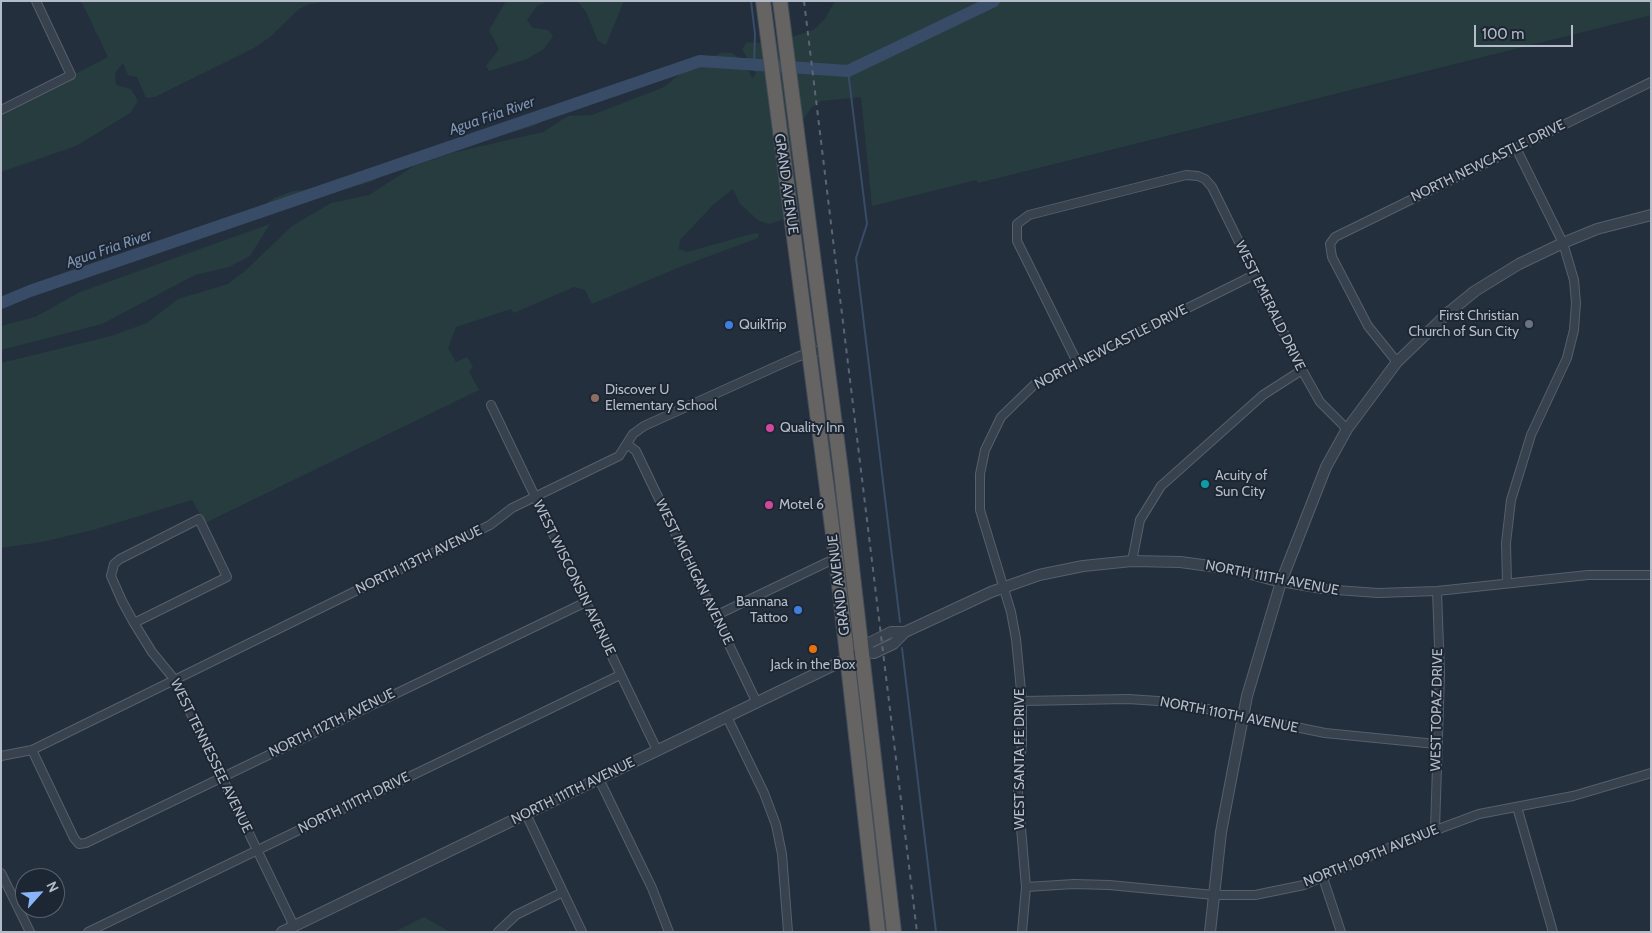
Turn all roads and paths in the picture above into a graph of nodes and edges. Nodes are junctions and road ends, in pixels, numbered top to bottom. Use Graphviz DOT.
graph roads {
  1 [pos="36,1"];
  2 [pos="763,1"];
  3 [pos="780,1"];
  4 [pos="1651,82"];
  5 [pos="2,109"];
  6 [pos="1516,148"];
  7 [pos="1651,215"];
  8 [pos="1562,243"];
  9 [pos="1254,275"];
  10 [pos="825,350"];
  11 [pos="810,352"];
  12 [pos="1077,362"];
  13 [pos="1397,362"];
  14 [pos="1302,370"];
  15 [pos="491,405"];
  16 [pos="1347,429"];
  17 [pos="627,444"];
  18 [pos="535,498"];
  19 [pos="836,558"];
  20 [pos="1132,561"];
  21 [pos="1651,575"];
  22 [pos="1280,582"];
  23 [pos="1507,583"];
  24 [pos="1004,587"];
  25 [pos="1436,591"];
  26 [pos="586,602"];
  27 [pos="715,616"];
  28 [pos="134,623"];
  29 [pos="863,651"];
  30 [pos="847,659"];
  31 [pos="620,675"];
  32 [pos="174,679"];
  33 [pos="1022,701"];
  34 [pos="757,703"];
  35 [pos="726,717"];
  36 [pos="1242,717"];
  37 [pos="1436,744"];
  38 [pos="32,750"];
  39 [pos="657,750"];
  40 [pos="1,756"];
  41 [pos="1651,773"];
  42 [pos="222,776"];
  43 [pos="599,779"];
  44 [pos="1517,807"];
  45 [pos="526,814"];
  46 [pos="1435,829"];
  47 [pos="257,850"];
  48 [pos="1,873"];
  49 [pos="1323,878"];
  50 [pos="1026,887"];
  51 [pos="563,892"];
  52 [pos="1214,894"];
  53 [pos="294,926"];
  54 [pos="30,932"];
  55 [pos="88,932"];
  56 [pos="282,932"];
  57 [pos="498,932"];
  58 [pos="582,932"];
  59 [pos="669,932"];
  60 [pos="788,932"];
  61 [pos="878,932"];
  62 [pos="894,932"];
  63 [pos="1022,932"];
  64 [pos="1210,932"];
  65 [pos="1340,932"];
  66 [pos="1553,932"];
  1 -- 5 [label="street"];
  2 -- 11 [label="highway, GRAND AVENUE"];
  3 -- 10 [label="highway, GRAND AVENUE"];
  4 -- 6 [label="street, NORTH NEWCASTLE DRIVE"];
  6 -- 8 [label="street"];
  6 -- 13 [label="street, NORTH NEWCASTLE DRIVE"];
  7 -- 8 [label="street"];
  8 -- 13 [label="street"];
  8 -- 23 [label="street"];
  9 -- 12 [label="street, NORTH NEWCASTLE DRIVE"];
  9 -- 12 [label="street, WEST EMERALD DRIVE"];
  9 -- 14 [label="street, WEST EMERALD DRIVE"];
  10 -- 11 [label="street, NORTH 113TH AVENUE"];
  10 -- 29 [label="highway, GRAND AVENUE"];
  11 -- 17 [label="street, NORTH 113TH AVENUE"];
  11 -- 19 [label="highway, GRAND AVENUE"];
  12 -- 24 [label="street, NORTH NEWCASTLE DRIVE"];
  13 -- 16 [label="street"];
  14 -- 16 [label="street, WEST EMERALD DRIVE"];
  14 -- 20 [label="street"];
  15 -- 18 [label="street, WEST WISCONSIN AVENUE"];
  16 -- 22 [label="street"];
  17 -- 18 [label="street, NORTH 113TH AVENUE"];
  17 -- 27 [label="street, WEST MICHIGAN AVENUE"];
  18 -- 26 [label="street, WEST WISCONSIN AVENUE"];
  18 -- 32 [label="street, NORTH 113TH AVENUE"];
  19 -- 27 [label="street"];
  19 -- 30 [label="highway, GRAND AVENUE"];
  20 -- 22 [label="street, NORTH 111TH AVENUE"];
  20 -- 24 [label="street, NORTH 111TH AVENUE"];
  21 -- 23 [label="street, NORTH 111TH AVENUE"];
  22 -- 25 [label="street, NORTH 111TH AVENUE"];
  22 -- 36 [label="street"];
  23 -- 25 [label="street, NORTH 111TH AVENUE"];
  24 -- 29 [label="street, NORTH 111TH AVENUE"];
  24 -- 33 [label="street, WEST SANTA FE DRIVE"];
  25 -- 37 [label="street, WEST TOPAZ DRIVE"];
  26 -- 31 [label="street, WEST WISCONSIN AVENUE"];
  26 -- 42 [label="street, NORTH 112TH AVENUE"];
  27 -- 34 [label="street, WEST MICHIGAN AVENUE"];
  28 -- 28 [label="street, WEST TENNESSEE AVENUE"];
  28 -- 32 [label="street, WEST TENNESSEE AVENUE"];
  29 -- 30 [label="street, NORTH 111TH AVENUE"];
  29 -- 62 [label="highway, GRAND AVENUE"];
  30 -- 34 [label="street, NORTH 111TH AVENUE"];
  30 -- 61 [label="highway, GRAND AVENUE"];
  31 -- 39 [label="street, WEST WISCONSIN AVENUE"];
  31 -- 47 [label="street, NORTH 111TH DRIVE"];
  32 -- 38 [label="street, NORTH 113TH AVENUE"];
  32 -- 42 [label="street, WEST TENNESSEE AVENUE"];
  33 -- 36 [label="street, NORTH 110TH AVENUE"];
  33 -- 50 [label="street, WEST SANTA FE DRIVE"];
  34 -- 35 [label="street, NORTH 111TH AVENUE"];
  35 -- 39 [label="street, NORTH 111TH AVENUE"];
  35 -- 60 [label="street"];
  36 -- 37 [label="street, NORTH 110TH AVENUE"];
  36 -- 52 [label="street"];
  37 -- 46 [label="street, WEST TOPAZ DRIVE"];
  38 -- 40 [label="street, NORTH 113TH AVENUE"];
  38 -- 42 [label="street, NORTH 112TH AVENUE"];
  39 -- 43 [label="street, NORTH 111TH AVENUE"];
  41 -- 44 [label="street, NORTH 109TH AVENUE"];
  42 -- 47 [label="street, WEST TENNESSEE AVENUE"];
  43 -- 45 [label="street, NORTH 111TH AVENUE"];
  43 -- 59 [label="street"];
  44 -- 46 [label="street, NORTH 109TH AVENUE"];
  44 -- 66 [label="street"];
  45 -- 51 [label="street"];
  45 -- 53 [label="street, NORTH 111TH AVENUE"];
  46 -- 49 [label="street, NORTH 109TH AVENUE"];
  47 -- 53 [label="street, WEST TENNESSEE AVENUE"];
  47 -- 55 [label="street, NORTH 111TH DRIVE"];
  48 -- 54 [label="street"];
  49 -- 52 [label="street, NORTH 109TH AVENUE"];
  49 -- 65 [label="street"];
  50 -- 52 [label="street, NORTH 109TH AVENUE"];
  50 -- 63 [label="street, WEST SANTA FE DRIVE"];
  51 -- 57 [label="street"];
  51 -- 58 [label="street"];
  52 -- 64 [label="street"];
  53 -- 56 [label="street, NORTH 111TH AVENUE"];
}
